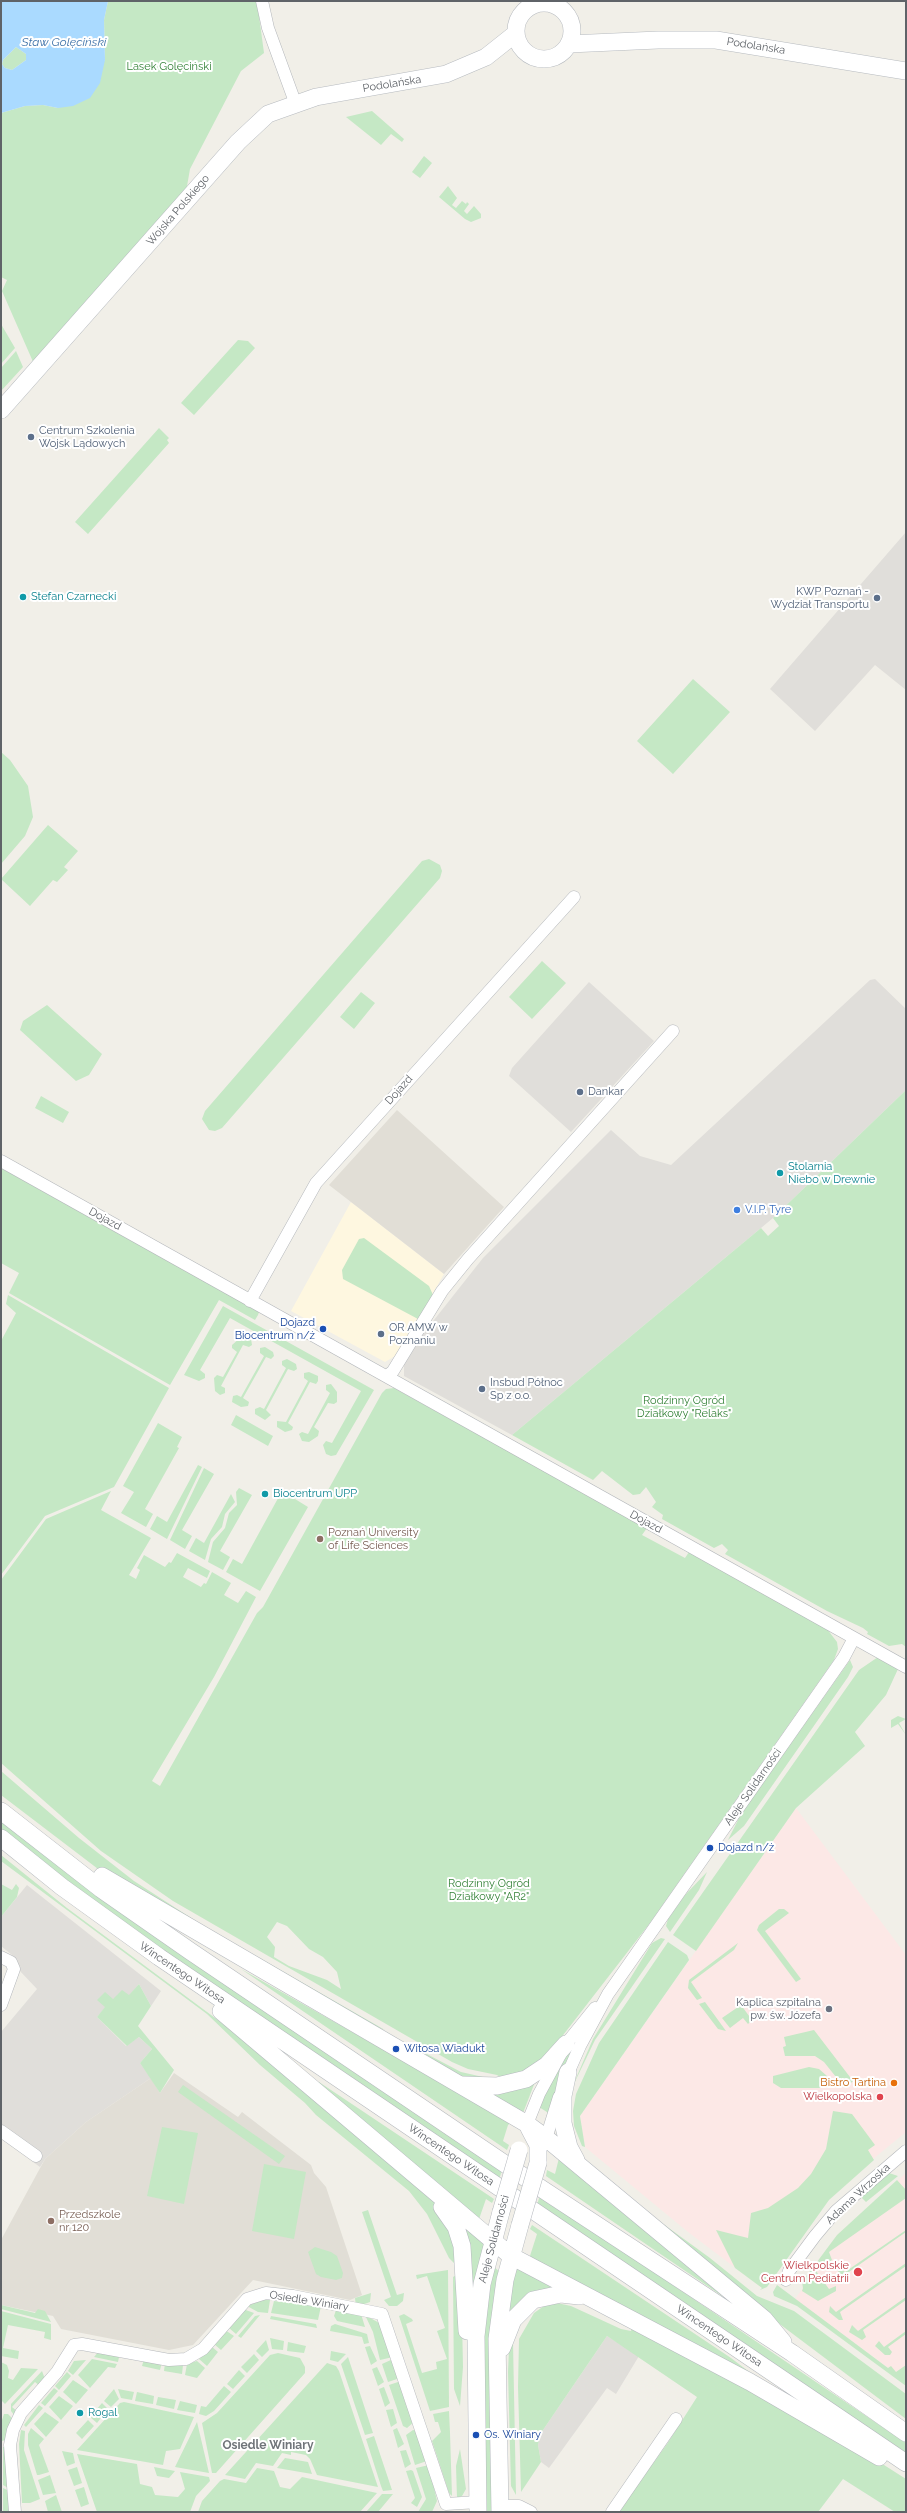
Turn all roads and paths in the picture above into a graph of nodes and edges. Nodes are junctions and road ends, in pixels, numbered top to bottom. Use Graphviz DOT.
graph roads {
  1 [pos="262,1"];
  2 [pos="545,2"];
  3 [pos="562,5"];
  4 [pos="572,27"];
  5 [pos="515,34"];
  6 [pos="604,42"];
  7 [pos="569,44"];
  8 [pos="523,51"];
  9 [pos="486,57"];
  10 [pos="906,71"];
  11 [pos="295,102"];
  12 [pos="1,410"];
  13 [pos="574,897"];
  14 [pos="673,1032"];
  15 [pos="1,1161"];
  16 [pos="250,1301"];
  17 [pos="387,1376"];
  18 [pos="854,1638"];
  19 [pos="906,1667"];
  20 [pos="4,1813"];
  21 [pos="1,1838"];
  22 [pos="1,1957"];
  23 [pos="158,1957"];
  24 [pos="608,1994"];
  25 [pos="1,2005"];
  26 [pos="566,2044"];
  27 [pos="568,2072"];
  28 [pos="457,2083"];
  29 [pos="526,2124"];
  30 [pos="1,2131"];
  31 [pos="546,2138"];
  32 [pos="906,2151"];
  33 [pos="36,2156"];
  34 [pos="538,2163"];
  35 [pos="585,2170"];
  36 [pos="410,2172"];
  37 [pos="493,2242"];
  38 [pos="511,2256"];
  39 [pos="786,2280"];
  40 [pos="592,2299"];
  41 [pos="792,2353"];
  42 [pos="475,2364"];
  43 [pos="496,2371"];
  44 [pos="676,2419"];
  45 [pos="906,2433"];
  46 [pos="906,2463"];
  47 [pos="906,2472"];
  48 [pos="478,2507"];
  49 [pos="443,2508"];
  50 [pos="499,2509"];
  51 [pos="15,2512"];
  52 [pos="531,2512"];
  53 [pos="612,2512"];
  1 -- 11 [label="street"];
  2 -- 3 [label="main road"];
  2 -- 5 [label="main road"];
  3 -- 4 [label="main road"];
  4 -- 6 [label="main road, Podolańska"];
  4 -- 7 [label="main road"];
  5 -- 8 [label="main road"];
  5 -- 9 [label="main road, Podolańska"];
  6 -- 7 [label="main road, Podolańska"];
  6 -- 10 [label="main road, Podolańska"];
  7 -- 8 [label="main road"];
  8 -- 9 [label="main road, Podolańska"];
  9 -- 11 [label="main road, Podolańska"];
  11 -- 12 [label="main road, Wojska Polskiego"];
  13 -- 16 [label="street, Dojazd"];
  14 -- 17 [label="street"];
  15 -- 16 [label="street, Dojazd"];
  16 -- 17 [label="street, Dojazd"];
  17 -- 18 [label="street, Dojazd"];
  18 -- 19 [label="street, Dojazd"];
  18 -- 24 [label="street, Aleje Solidarności"];
  20 -- 28 [label="main road"];
  20 -- 41 [label="main road, Wincentego Witosa"];
  21 -- 23 [label="main road, Wincentego Witosa"];
  22 -- 25 [label="street"];
  23 -- 36 [label="main road"];
  23 -- 46 [label="main road, Wincentego Witosa"];
  24 -- 26 [label="street, Aleje Solidarności"];
  24 -- 27 [label="street, Aleje Solidarności"];
  26 -- 28 [label="main road"];
  26 -- 29 [label="street, Aleje Solidarności"];
  27 -- 31 [label="street, Aleje Solidarności"];
  27 -- 35 [label="main road"];
  28 -- 29 [label="main road"];
  29 -- 31 [label="main road"];
  29 -- 34 [label="main road"];
  29 -- 37 [label="main road, Aleje Solidarności, bridge"];
  30 -- 33 [label="street"];
  31 -- 34 [label="street, Aleje Solidarności"];
  31 -- 35 [label="main road"];
  32 -- 39 [label="street, Adama Wrzoska"];
  34 -- 38 [label="main road, Aleje Solidarności, bridge"];
  35 -- 41 [label="main road"];
  36 -- 37 [label="main road"];
  36 -- 42 [label="main road"];
  37 -- 38 [label="main road"];
  37 -- 42 [label="main road, Aleje Solidarności"];
  38 -- 40 [label="main road"];
  38 -- 43 [label="main road, Aleje Solidarności"];
  40 -- 43 [label="main road"];
  40 -- 47 [label="main road"];
  41 -- 45 [label="main road, Wincentego Witosa"];
  42 -- 48 [label="main road, Aleje Solidarności"];
  43 -- 50 [label="main road, Aleje Solidarności"];
  44 -- 53 [label="street"];
  48 -- 49 [label="street, Osiedle Winiary"];
  49 -- 51 [label="street, Osiedle Winiary"];
  50 -- 52 [label="street"];
}
